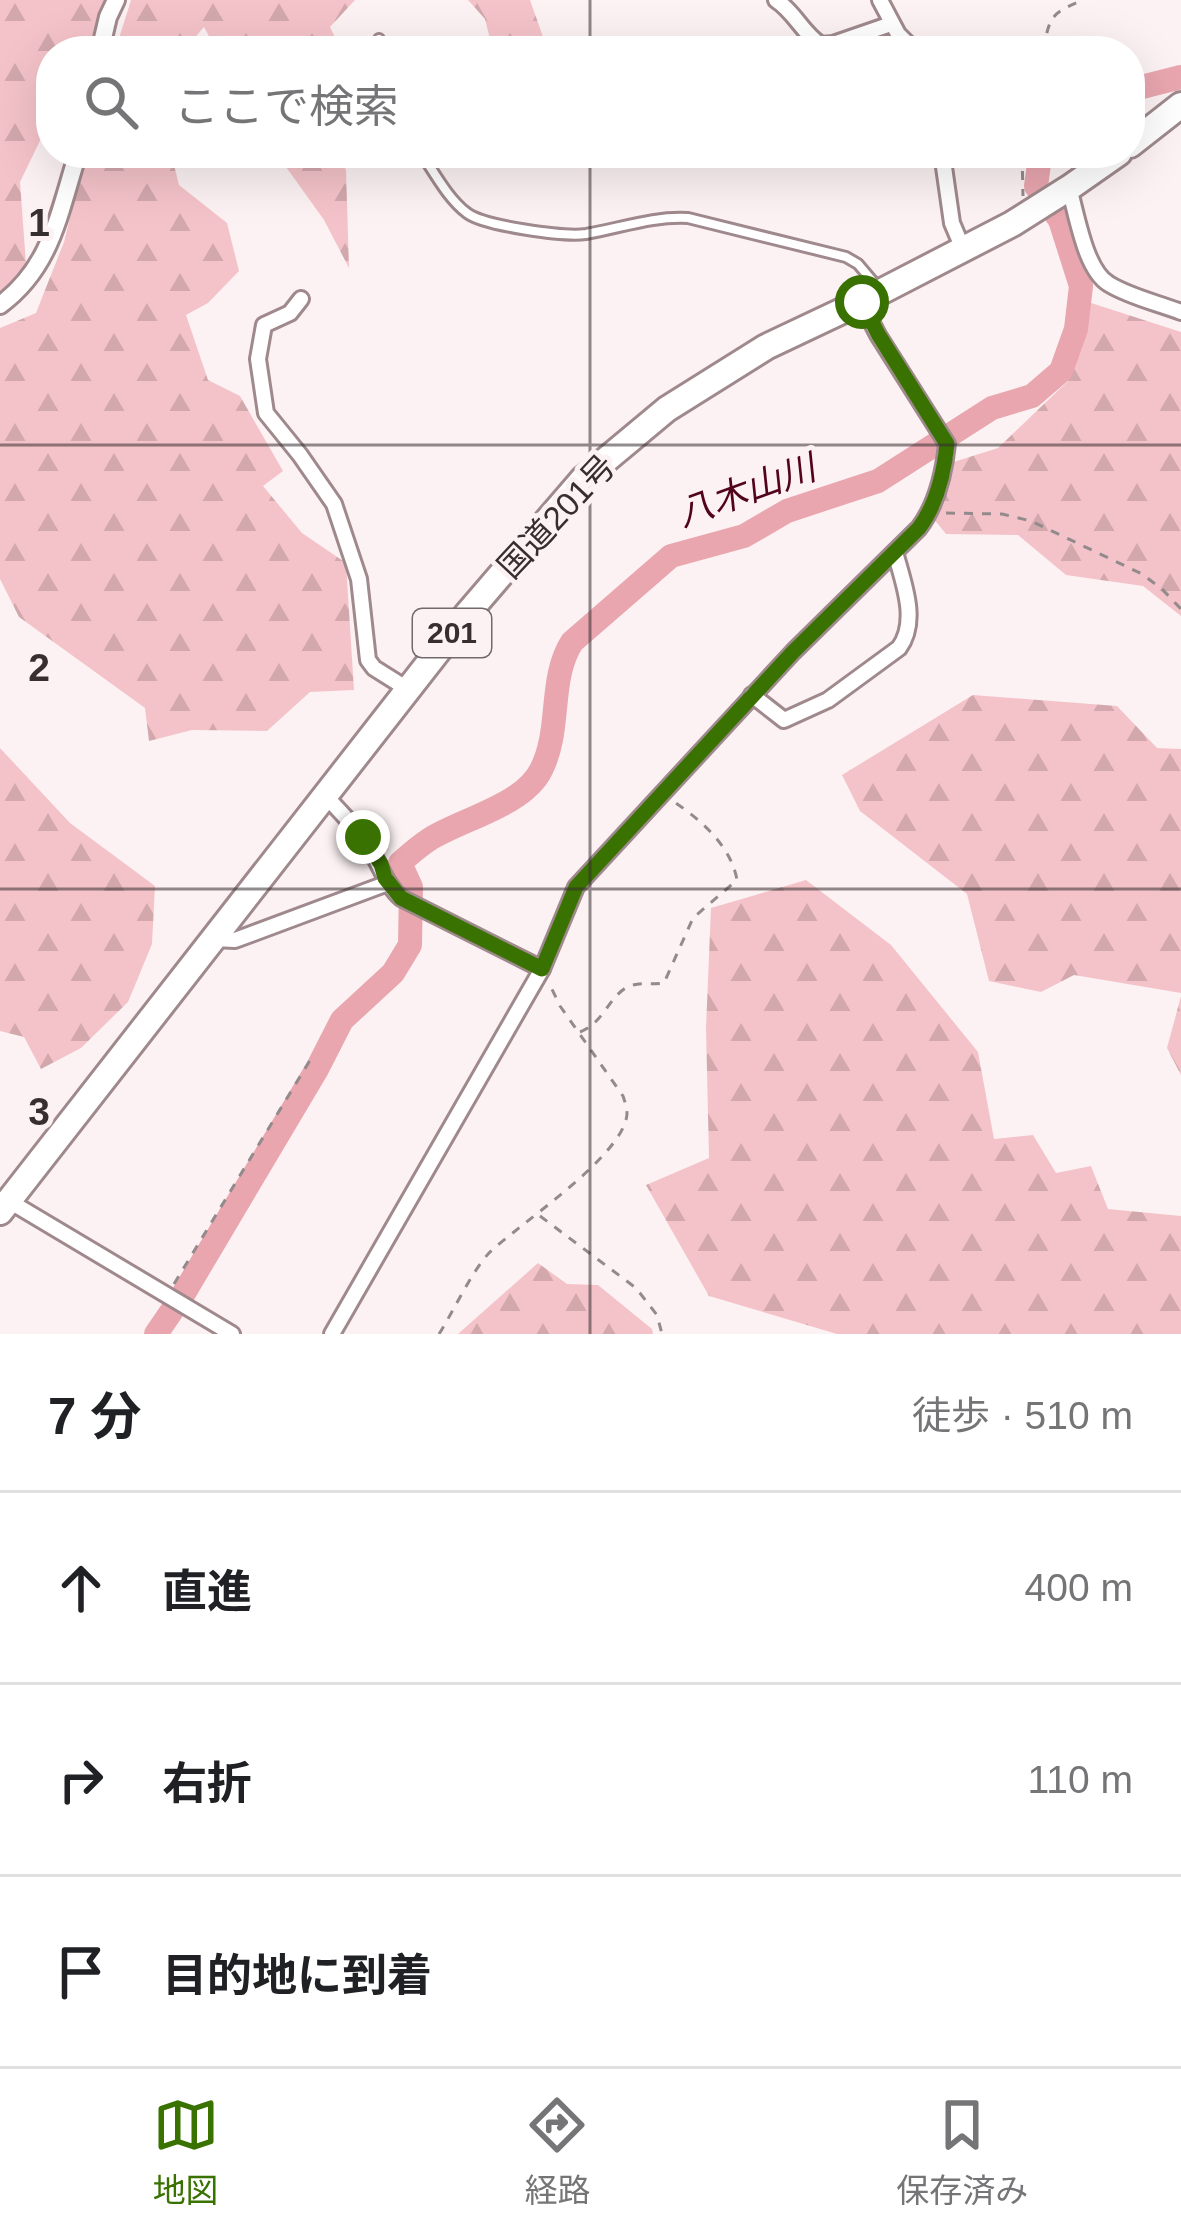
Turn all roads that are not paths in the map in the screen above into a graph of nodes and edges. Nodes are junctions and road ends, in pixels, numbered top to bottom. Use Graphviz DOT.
graph roads {
  1 [pos="116,0"];
  2 [pos="776,0"];
  3 [pos="880,0"];
  4 [pos="891,24"];
  5 [pos="103,36"];
  6 [pos="809,36"];
  7 [pos="856,36"];
  8 [pos="902,36"];
  9 [pos="1181,105"];
  10 [pos="1145,133"];
  11 [pos="73,168"];
  12 [pos="432,168"];
  13 [pos="944,168"];
  14 [pos="1098,168"];
  15 [pos="1065,191"];
  16 [pos="963,249"];
  17 [pos="872,296"];
  18 [pos="302,299"];
  19 [pos="0,305"];
  20 [pos="1181,312"];
  21 [pos="895,552"];
  22 [pos="409,690"];
  23 [pos="752,695"];
  24 [pos="326,796"];
  25 [pos="388,883"];
  26 [pos="214,939"];
  27 [pos="542,969"];
  28 [pos="4,1206"];
  29 [pos="232,1334"];
  30 [pos="332,1334"];
  1 -- 5 [label="street"];
  2 -- 6 [label="street"];
  3 -- 4 [label="street"];
  4 -- 7 [label="street"];
  4 -- 8 [label="street"];
  9 -- 10 [label="highway"];
  11 -- 19 [label="street"];
  12 -- 17 [label="lane"];
  13 -- 16 [label="street"];
  14 -- 15 [label="highway, 国道201号 / 201"];
  15 -- 16 [label="highway, 国道201号 / 201"];
  15 -- 20 [label="street"];
  16 -- 17 [label="highway, 国道201号 / 201"];
  17 -- 21 [label="street"];
  17 -- 22 [label="highway, 国道201号 / 201"];
  18 -- 22 [label="street"];
  21 -- 23 [label="street"];
  21 -- 23 [label="street"];
  22 -- 24 [label="highway, 国道201号 / 201"];
  23 -- 27 [label="street"];
  24 -- 25 [label="street"];
  24 -- 26 [label="highway, 国道201号 / 201"];
  25 -- 26 [label="street"];
  25 -- 27 [label="street"];
  26 -- 28 [label="highway, 国道201号 / 201"];
  27 -- 30 [label="street"];
  28 -- 29 [label="street"];
}
